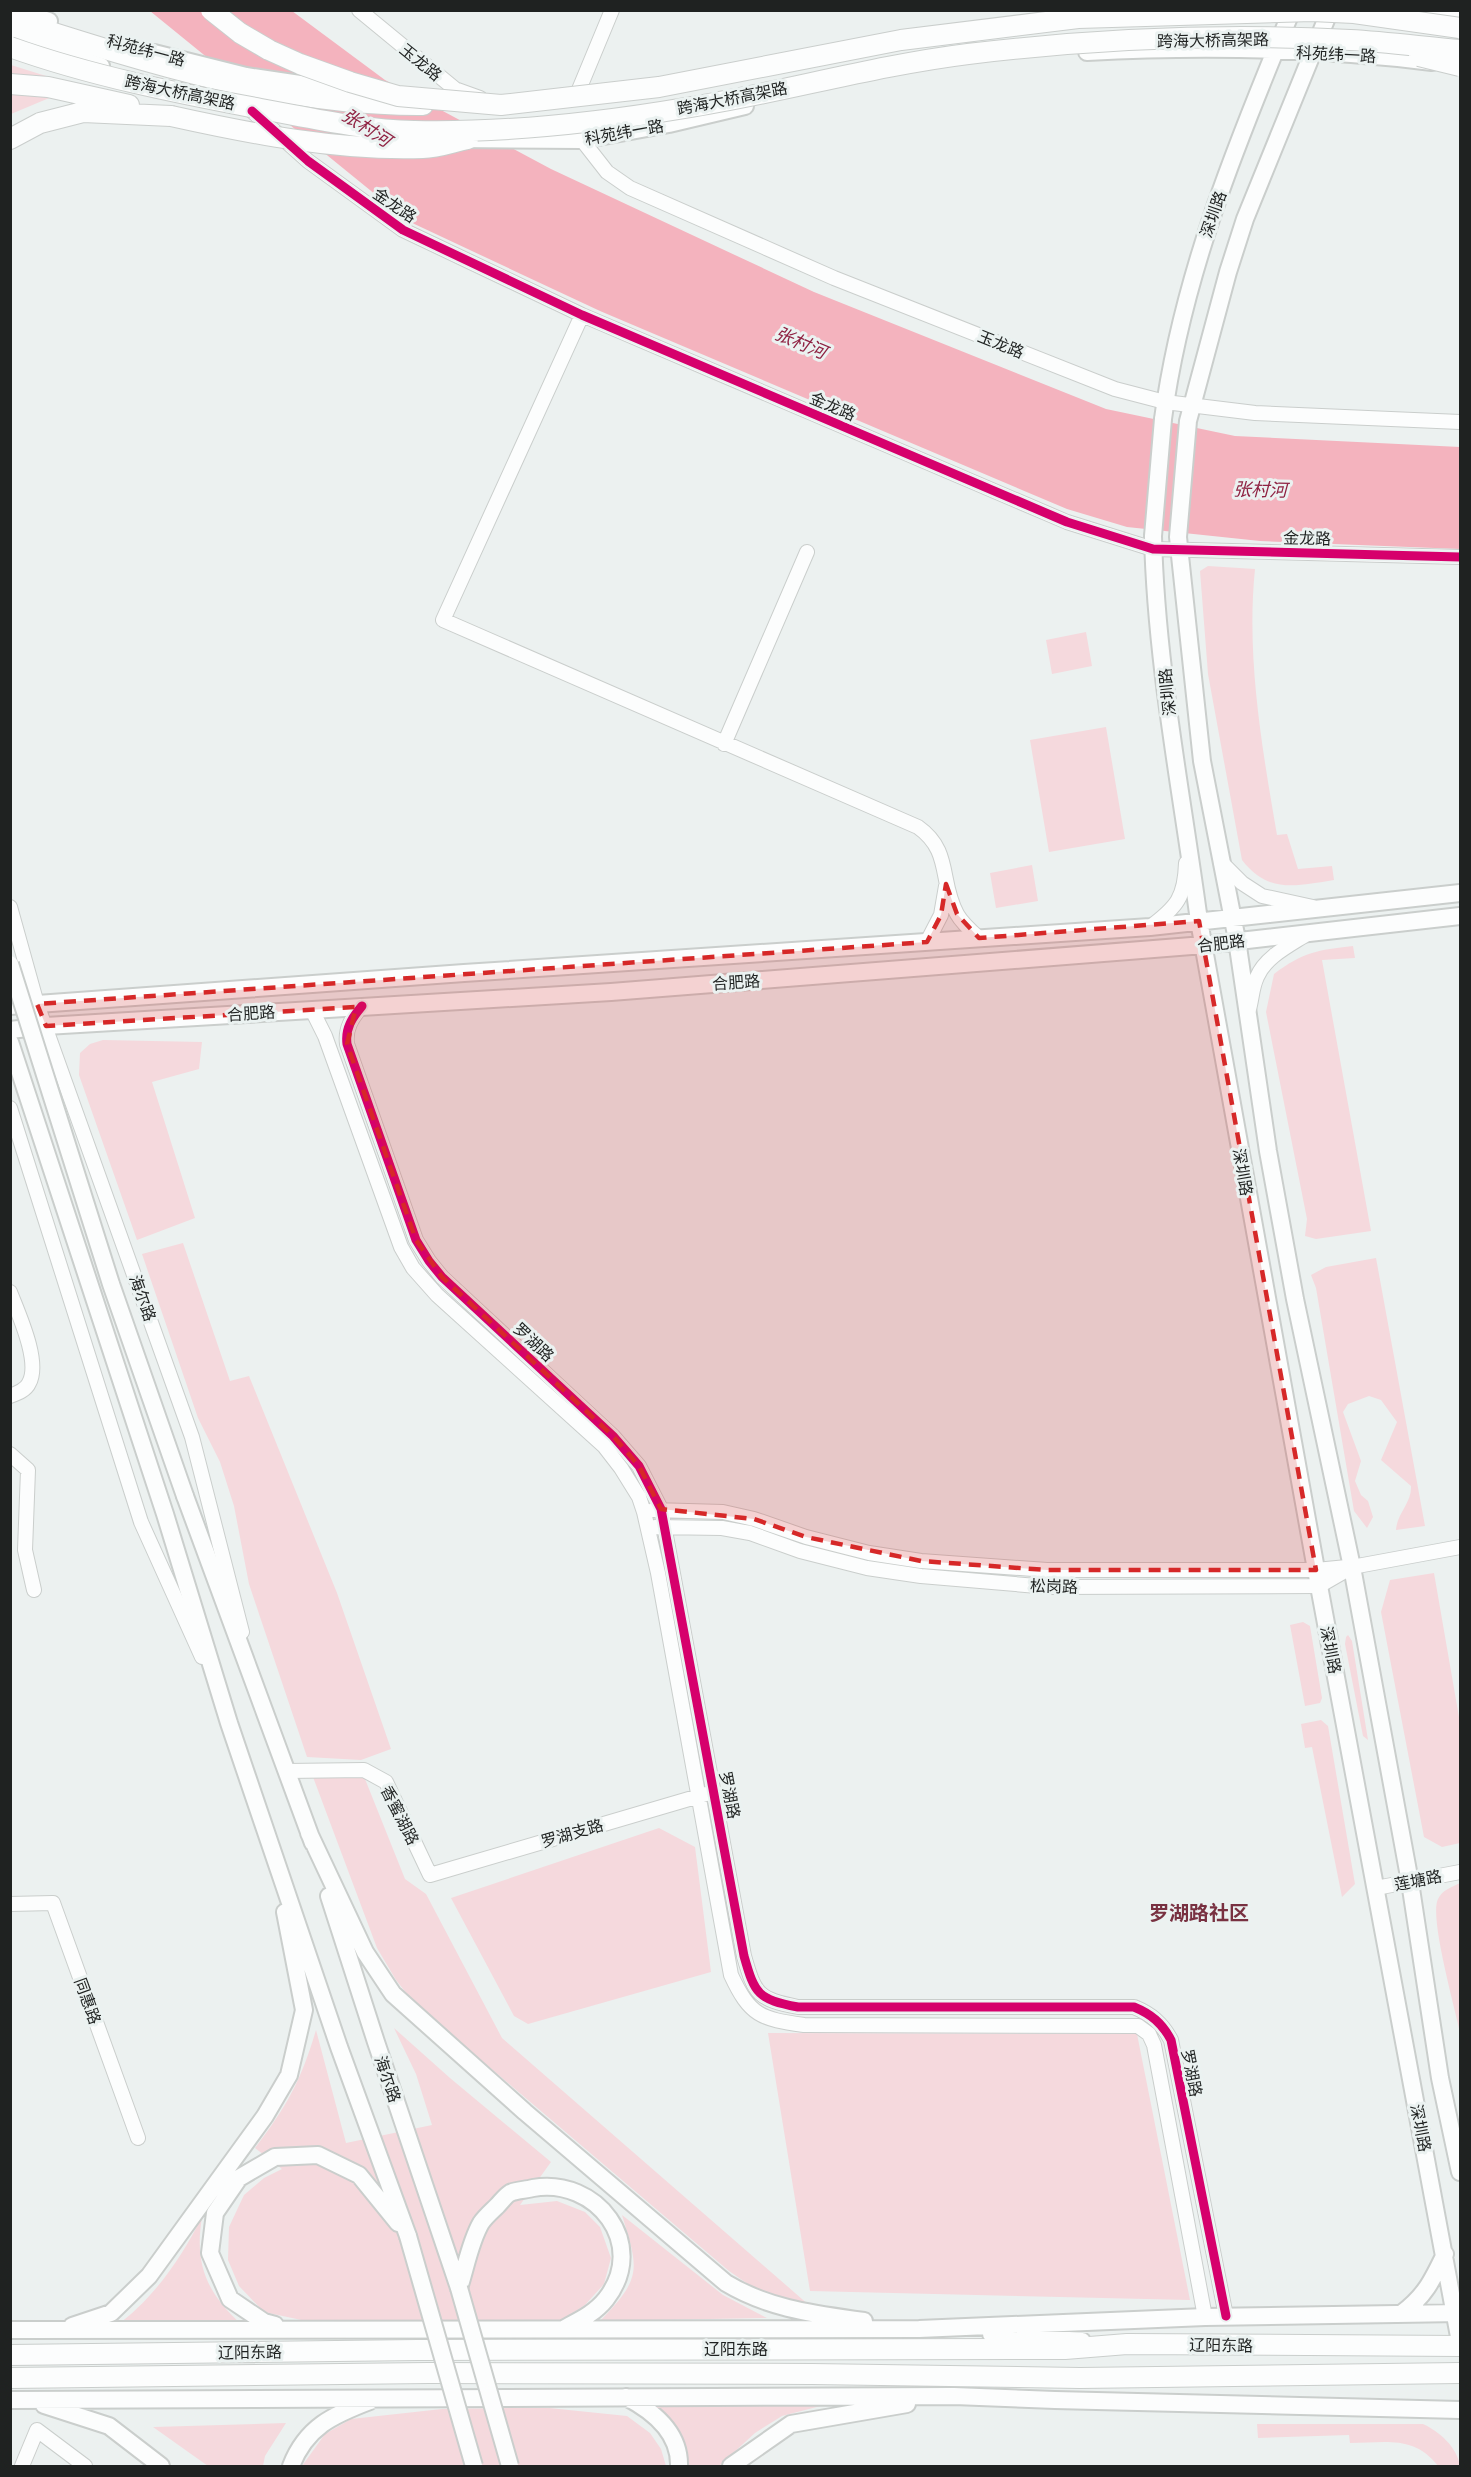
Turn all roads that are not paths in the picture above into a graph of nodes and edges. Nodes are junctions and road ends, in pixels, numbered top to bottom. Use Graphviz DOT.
graph roads {
  1 [pos="16,10"];
  2 [pos="211,10"];
  3 [pos="359,10"];
  4 [pos="612,10"];
  5 [pos="1097,10"];
  6 [pos="1292,10"];
  7 [pos="1311,10"];
  8 [pos="1361,12"];
  9 [pos="1461,12"];
  10 [pos="1329,14"];
  11 [pos="10,19"];
  12 [pos="1421,20"];
  13 [pos="1461,26"];
  14 [pos="10,35"];
  15 [pos="1352,40"];
  16 [pos="10,47"];
  17 [pos="1461,50"];
  18 [pos="1275,51"];
  19 [pos="1313,52"];
  20 [pos="1461,66"];
  21 [pos="10,84"];
  22 [pos="578,92"];
  23 [pos="495,103"];
  24 [pos="252,111"];
  25 [pos="171,116"];
  26 [pos="519,129"];
  27 [pos="10,139"];
  28 [pos="582,140"];
  29 [pos="582,315"];
  30 [pos="1165,402"];
  31 [pos="1190,413"];
  32 [pos="1461,422"];
  33 [pos="1153,542"];
  34 [pos="1179,544"];
  35 [pos="807,552"];
  36 [pos="1461,556"];
  37 [pos="724,744"];
  38 [pos="1188,843"];
  39 [pos="1221,861"];
  40 [pos="946,884"];
  41 [pos="1461,893"];
  42 [pos="10,907"];
  43 [pos="1313,907"];
  44 [pos="1232,916"];
  45 [pos="1461,916"];
  46 [pos="1198,921"];
  47 [pos="1150,927"];
  48 [pos="1307,934"];
  49 [pos="979,938"];
  50 [pos="1237,940"];
  51 [pos="927,942"];
  52 [pos="1204,945"];
  53 [pos="10,964"];
  54 [pos="37,1004"];
  55 [pos="10,1006"];
  56 [pos="362,1006"];
  57 [pos="312,1010"];
  58 [pos="1248,1014"];
  59 [pos="46,1026"];
  60 [pos="10,1030"];
  61 [pos="10,1042"];
  62 [pos="10,1108"];
  63 [pos="10,1292"];
  64 [pos="10,1395"];
  65 [pos="10,1454"];
  66 [pos="661,1509"];
  67 [pos="644,1512"];
  68 [pos="663,1525"];
  69 [pos="648,1528"];
  70 [pos="1461,1547"];
  71 [pos="1352,1567"];
  72 [pos="1318,1578"];
  73 [pos="34,1590"];
  74 [pos="258,1695"];
  75 [pos="221,1698"];
  76 [pos="287,1771"];
  77 [pos="714,1792"];
  78 [pos="699,1796"];
  79 [pos="309,1833"];
  80 [pos="271,1844"];
  81 [pos="1461,1872"];
  82 [pos="430,1875"];
  83 [pos="1410,1882"];
  84 [pos="1376,1888"];
  85 [pos="10,1904"];
  86 [pos="138,2139"];
  87 [pos="1461,2172"];
  88 [pos="408,2236"];
  89 [pos="1445,2254"];
  90 [pos="459,2288"];
  91 [pos="1401,2314"];
  92 [pos="1226,2316"];
  93 [pos="1205,2317"];
  94 [pos="288,2329"];
  95 [pos="564,2329"];
  96 [pos="919,2329"];
  97 [pos="1459,2329"];
  98 [pos="10,2330"];
  99 [pos="59,2331"];
  100 [pos="1126,2344"];
  101 [pos="10,2355"];
  102 [pos="1461,2373"];
  103 [pos="10,2378"];
  104 [pos="1080,2378"];
  105 [pos="954,2396"];
  106 [pos="379,2397"];
  107 [pos="625,2397"];
  108 [pos="10,2401"];
  109 [pos="1461,2410"];
  110 [pos="510,2465"];
  111 [pos="22,2466"];
  112 [pos="85,2466"];
  113 [pos="161,2466"];
  114 [pos="291,2466"];
  115 [pos="474,2466"];
  116 [pos="679,2466"];
  117 [pos="731,2466"];
  1 -- 23 [label="main road, 科苑纬一路, bridge"];
  2 -- 23 [label="highway, bridge"];
  3 -- 23 [label="street, 玉龙路"];
  4 -- 22 [label="street"];
  5 -- 22 [label="main road, 科苑纬一路"];
  6 -- 18 [label="main road, 深圳路"];
  7 -- 10 [label="main road"];
  8 -- 13 [label="highway, 跨海大桥高架路, bridge"];
  8 -- 23 [label="highway, 跨海大桥高架路, bridge"];
  9 -- 12 [label="main road"];
  10 -- 12 [label="main road"];
  10 -- 19 [label="main road, 深圳路"];
  11 -- 23 [label="highway, 跨海大桥高架路, bridge"];
  12 -- 13 [label="main road"];
  14 -- 24 [label="main road, 科苑纬一路"];
  15 -- 17 [label="highway, 跨海大桥高架路, bridge"];
  15 -- 20 [label="highway, bridge"];
  15 -- 26 [label="highway, 跨海大桥高架路, bridge"];
  16 -- 26 [label="highway, 跨海大桥高架路, bridge"];
  18 -- 19 [label="main road, 科苑纬一路"];
  18 -- 28 [label="main road, 科苑纬一路"];
  18 -- 30 [label="main road, 深圳路"];
  19 -- 20 [label="main road, 科苑纬一路"];
  19 -- 31 [label="main road, 深圳路"];
  21 -- 25 [label="highway"];
  22 -- 23 [label="main road, 科苑纬一路"];
  24 -- 28 [label="main road, 科苑纬一路, bridge"];
  24 -- 29 [label="street, 金龙路"];
  25 -- 26 [label="highway, bridge"];
  25 -- 27 [label="highway"];
  28 -- 30 [label="street, 玉龙路"];
  29 -- 33 [label="street, 金龙路"];
  29 -- 37 [label="street"];
  30 -- 31 [label="street, 玉龙路"];
  30 -- 33 [label="main road, 深圳路, bridge"];
  31 -- 32 [label="street, 玉龙路"];
  31 -- 34 [label="main road, 深圳路"];
  33 -- 34 [label="street, 金龙路"];
  33 -- 38 [label="main road, 深圳路"];
  34 -- 36 [label="street, 金龙路"];
  34 -- 39 [label="main road, 深圳路"];
  35 -- 37 [label="street"];
  37 -- 40 [label="street"];
  38 -- 46 [label="main road, 深圳路"];
  38 -- 47 [label="street"];
  39 -- 43 [label="street"];
  39 -- 44 [label="main road, 深圳路"];
  40 -- 49 [label="street"];
  40 -- 51 [label="street"];
  41 -- 43 [label="main road, 合肥路"];
  42 -- 54 [label="street, 海尔路"];
  43 -- 44 [label="main road, 合肥路"];
  44 -- 46 [label="main road, 合肥路"];
  44 -- 50 [label="main road, 深圳路"];
  45 -- 48 [label="main road, 合肥路"];
  46 -- 47 [label="main road, 合肥路"];
  46 -- 52 [label="main road, 深圳路"];
  47 -- 49 [label="main road, 合肥路"];
  48 -- 50 [label="main road, 合肥路"];
  48 -- 58 [label="street"];
  49 -- 51 [label="main road, 合肥路"];
  50 -- 52 [label="main road, 合肥路"];
  50 -- 58 [label="main road, 深圳路"];
  51 -- 54 [label="main road, 合肥路"];
  52 -- 56 [label="main road, 合肥路"];
  52 -- 72 [label="main road, 深圳路"];
  53 -- 74 [label="main road, 海尔路, bridge"];
  54 -- 55 [label="main road, 合肥路"];
  54 -- 59 [label="street, 海尔路"];
  56 -- 57 [label="main road, 合肥路"];
  56 -- 66 [label="street, 罗湖路"];
  57 -- 59 [label="main road, 合肥路"];
  57 -- 67 [label="street"];
  58 -- 71 [label="main road, 深圳路"];
  59 -- 60 [label="main road, 合肥路"];
  59 -- 74 [label="street, 海尔路"];
  61 -- 75 [label="main road"];
  62 -- 75 [label="street"];
  63 -- 64 [label="street"];
  65 -- 73 [label="street"];
  66 -- 67 [label="street, 松岗路"];
  66 -- 68 [label="street, 罗湖路"];
  66 -- 72 [label="street, 松岗路"];
  67 -- 69 [label="street"];
  68 -- 69 [label="street, 松岗路"];
  68 -- 72 [label="street, 松岗路"];
  68 -- 77 [label="street, 罗湖路"];
  69 -- 78 [label="street"];
  70 -- 71 [label="street, 松岗路"];
  71 -- 72 [label="street, 松岗路"];
  71 -- 83 [label="main road, 深圳路"];
  72 -- 84 [label="main road, 深圳路"];
  74 -- 76 [label="main road, 海尔路"];
  75 -- 80 [label="main road"];
  76 -- 79 [label="main road, 海尔路"];
  76 -- 82 [label="street, 香蜜湖路"];
  77 -- 78 [label="street, 罗湖支路"];
  77 -- 92 [label="street, 罗湖路"];
  78 -- 82 [label="street, 罗湖支路"];
  78 -- 93 [label="street"];
  79 -- 90 [label="main road, 海尔路"];
  79 -- 96 [label="main road"];
  80 -- 88 [label="main road"];
  80 -- 99 [label="main road"];
  81 -- 83 [label="street, 莲塘路"];
  83 -- 84 [label="street, 莲塘路"];
  83 -- 87 [label="main road, 深圳路"];
  84 -- 89 [label="main road, 深圳路"];
  85 -- 86 [label="street, 同惠路"];
  88 -- 94 [label="main road"];
  88 -- 115 [label="main road, bridge"];
  89 -- 91 [label="main road"];
  89 -- 97 [label="main road, 深圳路"];
  90 -- 95 [label="main road"];
  90 -- 110 [label="main road, 海尔路, bridge"];
  91 -- 92 [label="main road, 辽阳东路"];
  91 -- 97 [label="main road, 辽阳东路"];
  92 -- 93 [label="main road, 辽阳东路"];
  93 -- 96 [label="main road, 辽阳东路"];
  94 -- 95 [label="main road, 辽阳东路"];
  94 -- 99 [label="main road, 辽阳东路"];
  95 -- 96 [label="main road, 辽阳东路"];
  96 -- 100 [label="main road"];
  97 -- 100 [label="highway, 辽阳东路"];
  98 -- 99 [label="main road, 辽阳东路"];
  100 -- 101 [label="highway, 辽阳东路"];
  102 -- 104 [label="highway, 辽阳东路"];
  103 -- 104 [label="highway, 辽阳东路"];
  104 -- 105 [label="main road"];
  105 -- 107 [label="main road"];
  105 -- 109 [label="main road"];
  105 -- 117 [label="main road"];
  106 -- 107 [label="main road"];
  106 -- 108 [label="main road"];
  106 -- 114 [label="main road"];
  107 -- 116 [label="main road"];
  108 -- 113 [label="main road"];
  111 -- 112 [label="street"];
}
